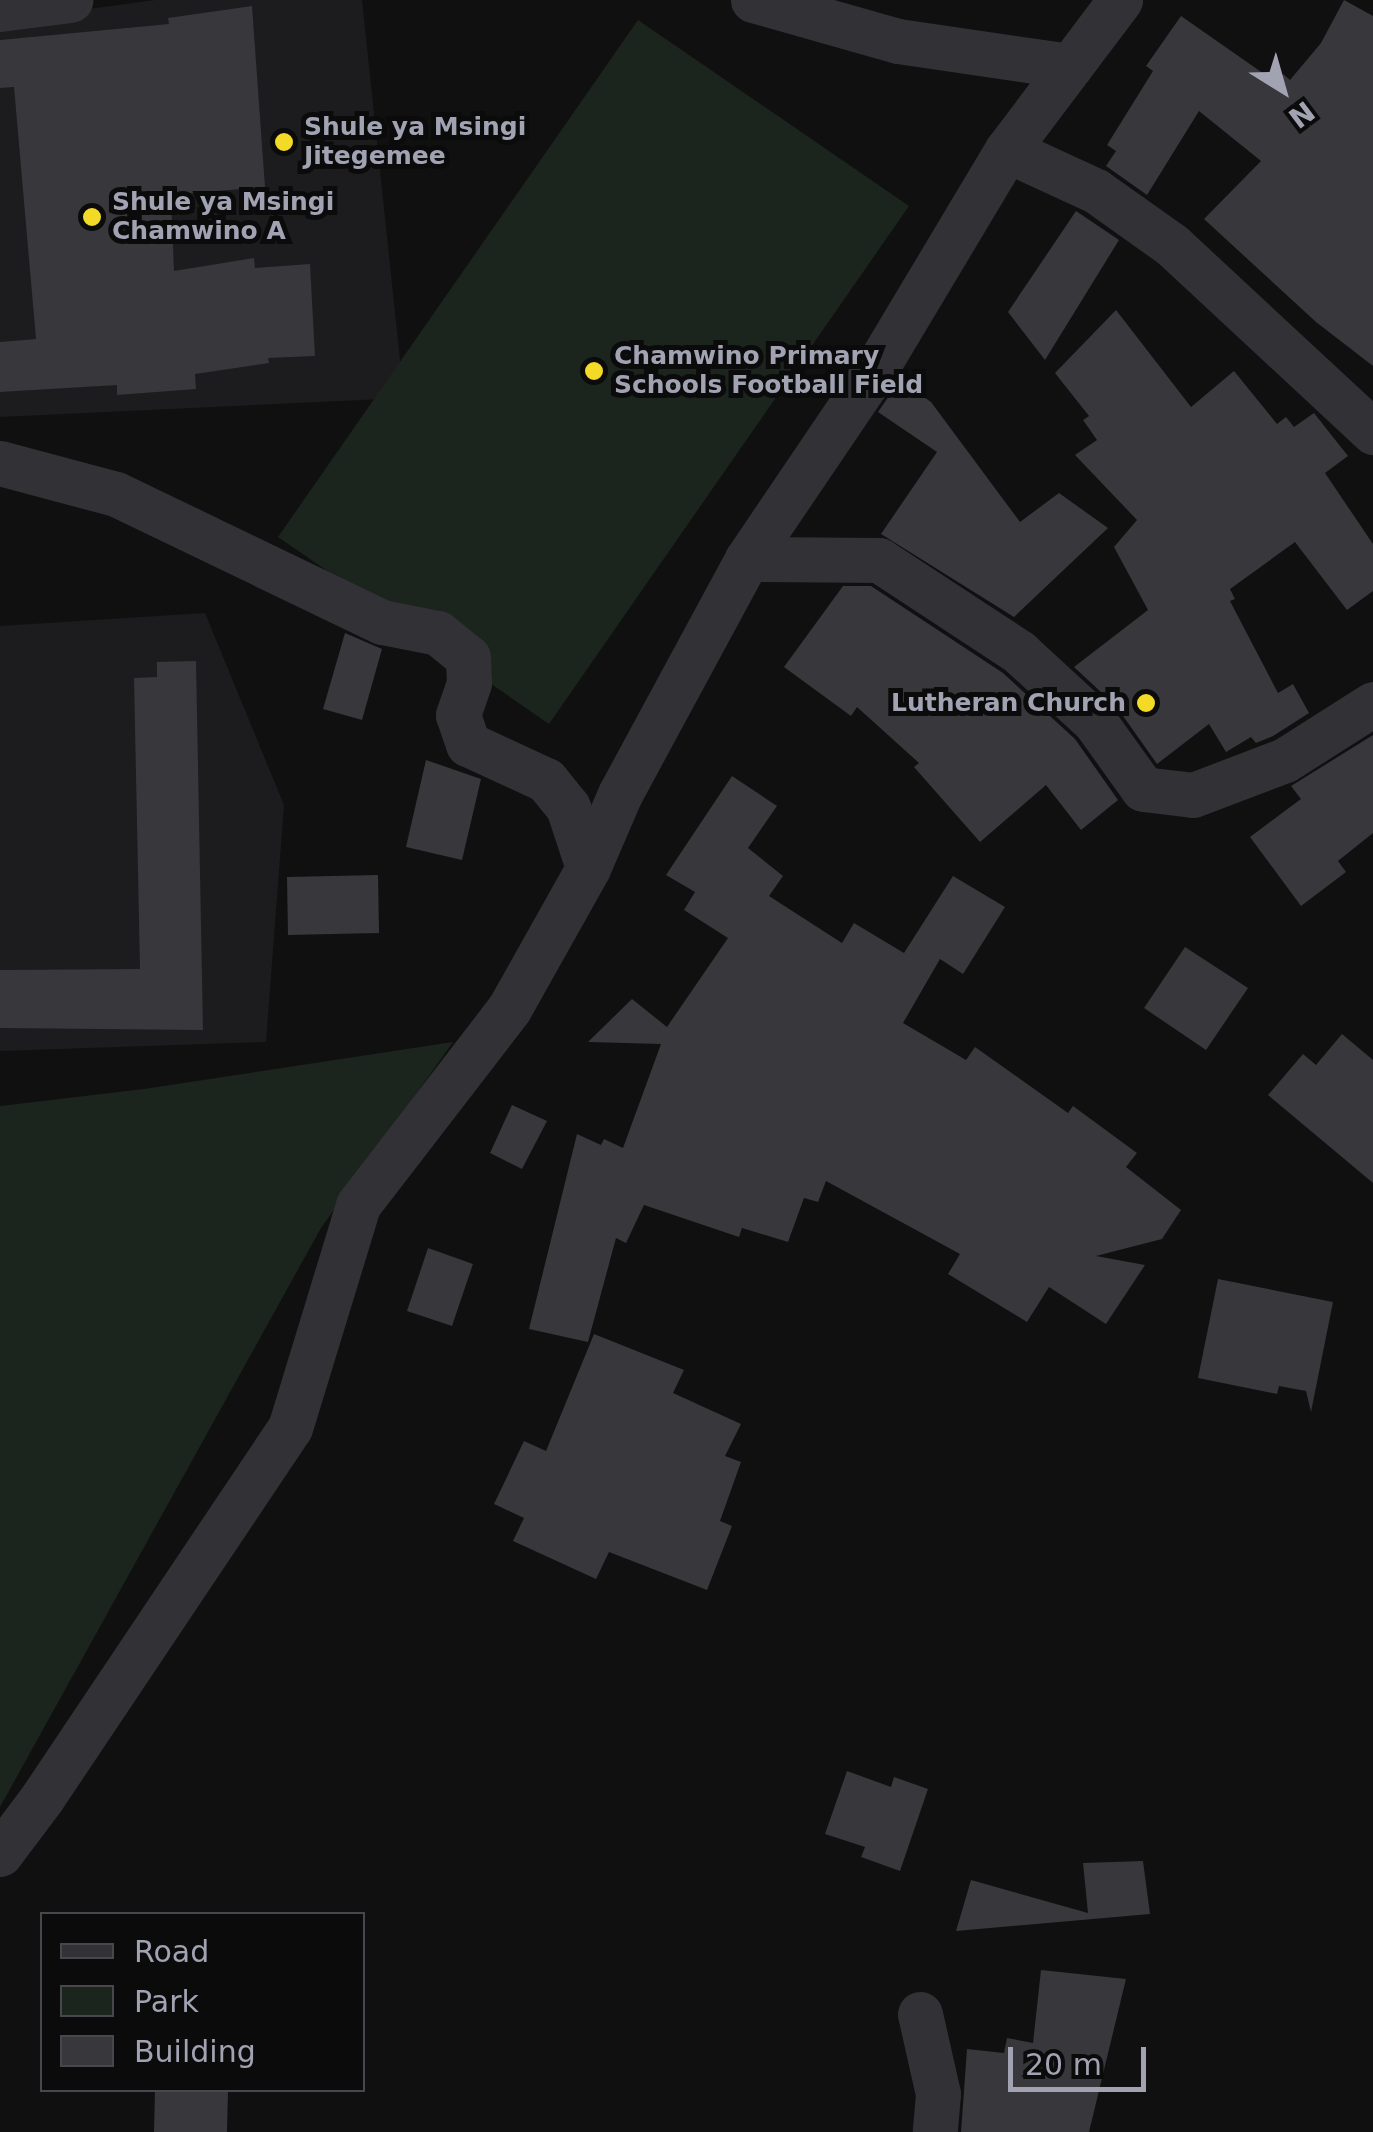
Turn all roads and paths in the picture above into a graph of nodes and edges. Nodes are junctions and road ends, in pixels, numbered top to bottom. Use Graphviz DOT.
graph roads {
  1 [pos="70,0"];
  2 [pos="754,0"];
  3 [pos="1120,0"];
  4 [pos="0,9"];
  5 [pos="1070,66"];
  6 [pos="1007,150"];
  7 [pos="1373,432"];
  8 [pos="0,463"];
  9 [pos="747,559"];
  10 [pos="1373,704"];
  11 [pos="588,868"];
  12 [pos="0,1854"];
  13 [pos="920,2014"];
  14 [pos="936,2132"];
  1 -- 4 [label="street"];
  2 -- 5 [label="street"];
  3 -- 5 [label="street"];
  5 -- 6 [label="street"];
  6 -- 7 [label="street"];
  6 -- 9 [label="street"];
  8 -- 11 [label="street"];
  9 -- 10 [label="street"];
  9 -- 11 [label="street"];
  11 -- 12 [label="street"];
  13 -- 14 [label="street"];
}
